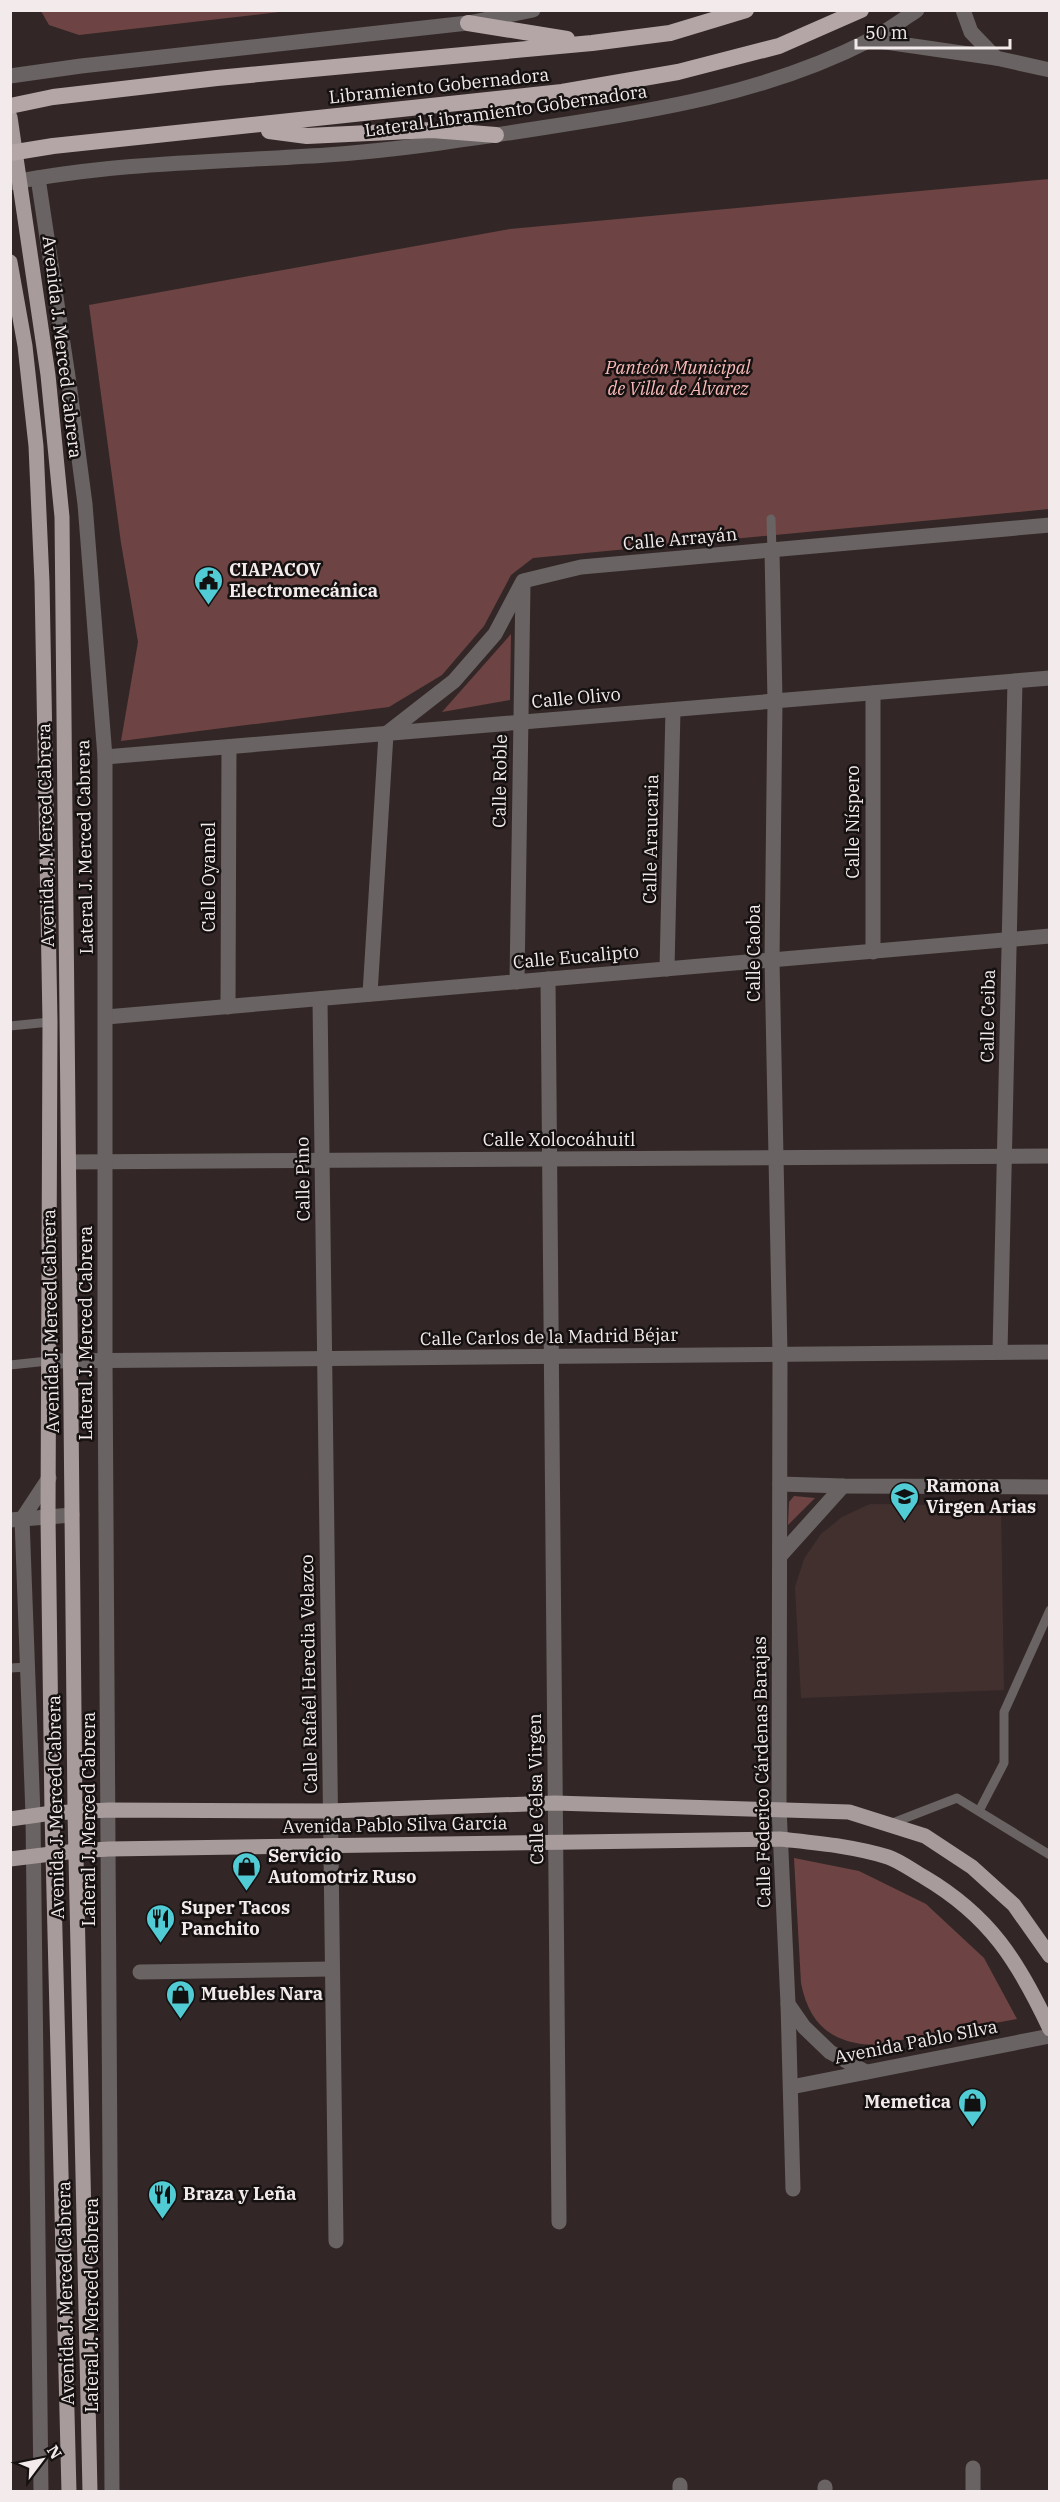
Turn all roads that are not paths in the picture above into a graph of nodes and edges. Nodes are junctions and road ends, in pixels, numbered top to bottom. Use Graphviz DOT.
graph roads {
  1 [pos="533,10"];
  2 [pos="746,10"];
  3 [pos="861,10"];
  4 [pos="917,10"];
  5 [pos="963,10"];
  6 [pos="468,23"];
  7 [pos="872,40"];
  8 [pos="592,43"];
  9 [pos="996,58"];
  10 [pos="1048,68"];
  11 [pos="10,76"];
  12 [pos="10,106"];
  13 [pos="10,117"];
  14 [pos="242,128"];
  15 [pos="496,135"];
  16 [pos="13,153"];
  17 [pos="38,178"];
  18 [pos="15,182"];
  19 [pos="49,253"];
  20 [pos="10,262"];
  21 [pos="38,299"];
  22 [pos="10,314"];
  23 [pos="42,328"];
  24 [pos="25,345"];
  25 [pos="69,383"];
  26 [pos="771,519"];
  27 [pos="1050,525"];
  28 [pos="772,551"];
  29 [pos="523,581"];
  30 [pos="1050,678"];
  31 [pos="1014,681"];
  32 [pos="873,693"];
  33 [pos="775,701"];
  34 [pos="673,710"];
  35 [pos="520,723"];
  36 [pos="386,734"];
  37 [pos="229,747"];
  38 [pos="105,757"];
  39 [pos="1050,936"];
  40 [pos="1008,940"];
  41 [pos="873,952"];
  42 [pos="772,960"];
  43 [pos="668,969"];
  44 [pos="548,979"];
  45 [pos="517,982"];
  46 [pos="370,994"];
  47 [pos="320,999"];
  48 [pos="228,1007"];
  49 [pos="106,1017"];
  50 [pos="50,1022"];
  51 [pos="10,1026"];
  52 [pos="1005,1156"];
  53 [pos="1050,1156"];
  54 [pos="777,1158"];
  55 [pos="549,1159"];
  56 [pos="322,1161"];
  57 [pos="69,1162"];
  58 [pos="105,1162"];
  59 [pos="1000,1352"];
  60 [pos="1050,1352"];
  61 [pos="780,1354"];
  62 [pos="551,1357"];
  63 [pos="324,1359"];
  64 [pos="48,1361"];
  65 [pos="70,1361"];
  66 [pos="105,1361"];
  67 [pos="10,1365"];
  68 [pos="49,1478"];
  69 [pos="780,1484"];
  70 [pos="843,1486"];
  71 [pos="1050,1487"];
  72 [pos="72,1515"];
  73 [pos="48,1517"];
  74 [pos="16,1520"];
  75 [pos="780,1556"];
  76 [pos="1050,1610"];
  77 [pos="28,1667"];
  78 [pos="10,1668"];
  79 [pos="555,1803"];
  80 [pos="779,1808"];
  81 [pos="109,1810"];
  82 [pos="330,1811"];
  83 [pos="979,1811"];
  84 [pos="75,1812"];
  85 [pos="52,1813"];
  86 [pos="33,1815"];
  87 [pos="10,1819"];
  88 [pos="889,1824"];
  89 [pos="780,1839"];
  90 [pos="556,1842"];
  91 [pos="331,1846"];
  92 [pos="109,1849"];
  93 [pos="76,1851"];
  94 [pos="54,1854"];
  95 [pos="1050,1855"];
  96 [pos="33,1856"];
  97 [pos="10,1859"];
  98 [pos="1050,1956"];
  99 [pos="332,1969"];
  100 [pos="140,1972"];
  101 [pos="788,2004"];
  102 [pos="1050,2029"];
  103 [pos="1050,2036"];
  104 [pos="866,2072"];
  105 [pos="791,2087"];
  106 [pos="793,2189"];
  107 [pos="559,2222"];
  108 [pos="336,2241"];
  109 [pos="973,2468"];
  110 [pos="41,2492"];
  111 [pos="69,2492"];
  112 [pos="90,2492"];
  113 [pos="112,2492"];
  114 [pos="974,2492"];
  1 -- 6 [label="street"];
  2 -- 8 [label="highway, Libramiento Gobernadora"];
  3 -- 14 [label="highway, Libramiento Gobernadora"];
  4 -- 7 [label="street, Lateral Libramiento Gobernadora"];
  5 -- 9 [label="street"];
  6 -- 8 [label="highway"];
  6 -- 11 [label="street"];
  7 -- 9 [label="street"];
  7 -- 15 [label="street, Lateral Libramiento Gobernadora"];
  8 -- 12 [label="highway, Libramiento Gobernadora"];
  9 -- 10 [label="street"];
  13 -- 16 [label="main road, Avenida J. Merced Cabrera"];
  14 -- 15 [label="highway"];
  14 -- 16 [label="highway, Libramiento Gobernadora"];
  15 -- 17 [label="street, Lateral Libramiento Gobernadora"];
  16 -- 18 [label="main road, Avenida J. Merced Cabrera"];
  17 -- 18 [label="street, Lateral Libramiento Gobernadora"];
  17 -- 19 [label="street, Lateral J. Merced Cabrera"];
  18 -- 21 [label="main road, Avenida J. Merced Cabrera"];
  19 -- 21 [label="street"];
  19 -- 25 [label="street, Lateral J. Merced Cabrera"];
  20 -- 24 [label="main road, Avenida J. Merced Cabrera"];
  21 -- 23 [label="main road, Avenida J. Merced Cabrera"];
  22 -- 24 [label="main road"];
  23 -- 25 [label="street"];
  23 -- 57 [label="main road, Avenida J. Merced Cabrera"];
  24 -- 50 [label="main road, Avenida J. Merced Cabrera"];
  25 -- 38 [label="street, Lateral J. Merced Cabrera"];
  26 -- 28 [label="lane"];
  27 -- 28 [label="street, Calle Arrayán"];
  28 -- 29 [label="street, Calle Arrayán"];
  28 -- 33 [label="street, Calle Caoba"];
  29 -- 35 [label="street, Calle Roble"];
  29 -- 36 [label="street"];
  30 -- 31 [label="street, Calle Olivo"];
  31 -- 32 [label="street, Calle Olivo"];
  31 -- 40 [label="street, Calle Ceiba"];
  32 -- 33 [label="street, Calle Olivo"];
  32 -- 41 [label="street, Calle Níspero"];
  33 -- 34 [label="street, Calle Olivo"];
  33 -- 42 [label="street, Calle Caoba"];
  34 -- 35 [label="street, Calle Olivo"];
  34 -- 43 [label="street, Calle Araucaria"];
  35 -- 36 [label="street, Calle Olivo"];
  35 -- 45 [label="street, Calle Roble"];
  36 -- 37 [label="street, Calle Olivo"];
  36 -- 46 [label="street"];
  37 -- 38 [label="street, Calle Olivo"];
  37 -- 48 [label="street, Calle Oyamel"];
  38 -- 49 [label="street, Lateral J. Merced Cabrera"];
  39 -- 40 [label="street, Calle Eucalipto"];
  40 -- 41 [label="street, Calle Eucalipto"];
  40 -- 52 [label="street, Calle Ceiba"];
  41 -- 42 [label="street, Calle Eucalipto"];
  42 -- 43 [label="street, Calle Eucalipto"];
  42 -- 54 [label="street, Calle Caoba"];
  43 -- 44 [label="street, Calle Eucalipto"];
  44 -- 45 [label="street, Calle Eucalipto"];
  44 -- 55 [label="street"];
  45 -- 46 [label="street, Calle Eucalipto"];
  46 -- 47 [label="street, Calle Eucalipto"];
  47 -- 48 [label="street, Calle Eucalipto"];
  47 -- 56 [label="street, Calle Pino"];
  48 -- 49 [label="street, Calle Eucalipto"];
  49 -- 58 [label="street, Lateral J. Merced Cabrera"];
  50 -- 51 [label="lane"];
  50 -- 64 [label="main road, Avenida J. Merced Cabrera"];
  52 -- 53 [label="street, Calle Xolocoáhuitl"];
  52 -- 54 [label="street, Calle Xolocoáhuitl"];
  52 -- 59 [label="street, Calle Ceiba"];
  54 -- 55 [label="street, Calle Xolocoáhuitl"];
  54 -- 61 [label="street, Calle Caoba"];
  55 -- 56 [label="street, Calle Xolocoáhuitl"];
  55 -- 62 [label="street"];
  56 -- 58 [label="street, Calle Xolocoáhuitl"];
  56 -- 63 [label="street, Calle Pino"];
  57 -- 58 [label="street, Calle Xolocoáhuitl"];
  57 -- 65 [label="main road, Avenida J. Merced Cabrera"];
  58 -- 66 [label="street, Lateral J. Merced Cabrera"];
  59 -- 60 [label="street, Calle Carlos de la Madrid Béjar"];
  59 -- 61 [label="street, Calle Carlos de la Madrid Béjar"];
  61 -- 62 [label="street, Calle Carlos de la Madrid Béjar"];
  61 -- 69 [label="street, Calle Federico Cárdenas Barajas"];
  62 -- 63 [label="street, Calle Carlos de la Madrid Béjar"];
  62 -- 79 [label="street, Calle Celsa Virgen"];
  63 -- 66 [label="street, Calle Carlos de la Madrid Béjar"];
  63 -- 82 [label="street, Calle Rafaél Heredia Velazco"];
  64 -- 65 [label="street, Calle Carlos de la Madrid Béjar"];
  64 -- 67 [label="lane"];
  64 -- 68 [label="main road, Avenida J. Merced Cabrera"];
  65 -- 66 [label="street, Calle Carlos de la Madrid Béjar"];
  65 -- 72 [label="main road, Avenida J. Merced Cabrera"];
  66 -- 81 [label="street, Lateral J. Merced Cabrera"];
  68 -- 73 [label="main road, Avenida J. Merced Cabrera"];
  68 -- 74 [label="street"];
  69 -- 70 [label="street"];
  69 -- 75 [label="street, Calle Federico Cárdenas Barajas"];
  70 -- 71 [label="street"];
  70 -- 75 [label="street"];
  72 -- 73 [label="street"];
  72 -- 84 [label="main road, Avenida J. Merced Cabrera"];
  73 -- 74 [label="street"];
  73 -- 85 [label="main road, Avenida J. Merced Cabrera"];
  74 -- 77 [label="street"];
  75 -- 80 [label="street, Calle Federico Cárdenas Barajas"];
  76 -- 83 [label="lane"];
  77 -- 78 [label="lane"];
  77 -- 86 [label="street"];
  79 -- 80 [label="main road, Avenida Pablo Silva García"];
  79 -- 82 [label="main road, Avenida Pablo Silva García"];
  79 -- 90 [label="street, Calle Celsa Virgen"];
  80 -- 88 [label="main road, Avenida Pablo Silva García"];
  80 -- 89 [label="street, Calle Federico Cárdenas Barajas"];
  81 -- 82 [label="main road, Avenida Pablo Silva García"];
  81 -- 84 [label="main road, Avenida Pablo Silva García"];
  81 -- 92 [label="street, Lateral J. Merced Cabrera"];
  82 -- 91 [label="street, Calle Rafaél Heredia Velazco"];
  83 -- 88 [label="lane"];
  83 -- 95 [label="lane"];
  84 -- 85 [label="main road, Avenida Pablo Silva García"];
  84 -- 93 [label="main road, Avenida J. Merced Cabrera"];
  85 -- 86 [label="main road, Avenida Pablo Silva García"];
  85 -- 94 [label="main road, Avenida J. Merced Cabrera"];
  86 -- 87 [label="main road, Avenida Pablo Silva García"];
  86 -- 96 [label="street"];
  88 -- 98 [label="main road, Avenida Pablo Silva García"];
  89 -- 90 [label="main road, Avenida Pablo Silva García"];
  89 -- 101 [label="street, Calle Federico Cárdenas Barajas"];
  89 -- 102 [label="main road, Avenida Pablo Silva García"];
  90 -- 91 [label="main road, Avenida Pablo Silva García"];
  90 -- 107 [label="street, Calle Celsa Virgen"];
  91 -- 92 [label="main road, Avenida Pablo Silva García"];
  91 -- 99 [label="street, Calle Rafaél Heredia Velazco"];
  92 -- 93 [label="main road, Avenida Pablo Silva García"];
  92 -- 113 [label="street, Lateral J. Merced Cabrera"];
  93 -- 94 [label="main road, Avenida Pablo Silva García"];
  93 -- 112 [label="main road, Avenida J. Merced Cabrera"];
  94 -- 96 [label="main road, Avenida Pablo Silva García"];
  94 -- 111 [label="main road, Avenida J. Merced Cabrera"];
  96 -- 97 [label="main road, Avenida Pablo Silva García"];
  96 -- 110 [label="street"];
  99 -- 100 [label="street"];
  99 -- 108 [label="street, Calle Rafaél Heredia Velazco"];
  101 -- 104 [label="street"];
  101 -- 105 [label="street, Calle Federico Cárdenas Barajas"];
  103 -- 104 [label="street, Avenida Pablo SIlva"];
  104 -- 105 [label="street, Avenida Pablo SIlva"];
  105 -- 106 [label="street, Calle Federico Cárdenas Barajas"];
  109 -- 114 [label="street"];
}
